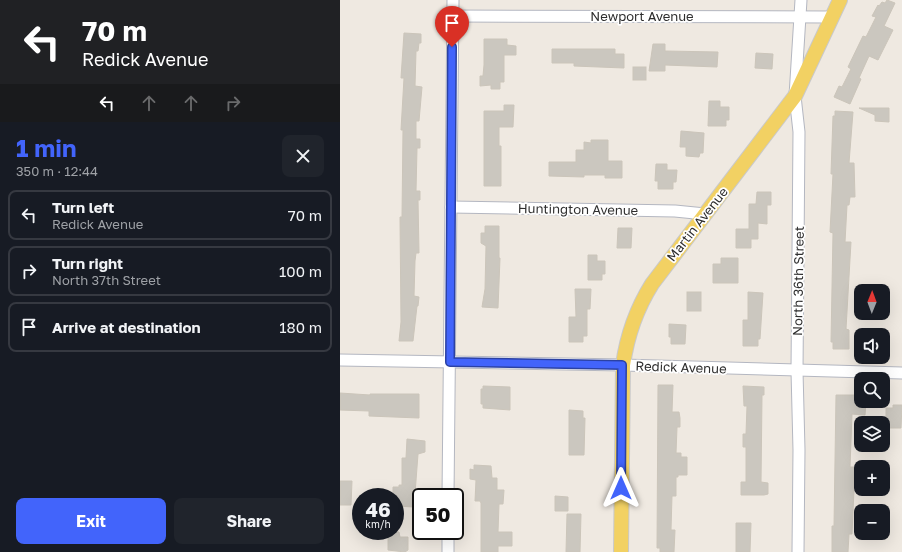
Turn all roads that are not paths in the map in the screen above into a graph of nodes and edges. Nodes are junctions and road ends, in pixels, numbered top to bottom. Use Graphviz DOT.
graph roads {
  1 [pos="453,0"];
  2 [pos="801,0"];
  3 [pos="840,0"];
  4 [pos="453,16"];
  5 [pos="800,17"];
  6 [pos="831,17"];
  7 [pos="795,96"];
  8 [pos="451,207"];
  9 [pos="705,214"];
  10 [pos="340,360"];
  11 [pos="450,362"];
  12 [pos="622,365"];
  13 [pos="797,371"];
  14 [pos="902,372"];
  15 [pos="448,488"];
  16 [pos="448,540"];
  17 [pos="448,552"];
  18 [pos="621,552"];
  19 [pos="798,552"];
  1 -- 4 [label="street"];
  2 -- 5 [label="street, North 36th Street"];
  3 -- 6 [label="main road"];
  4 -- 5 [label="street, Newport Avenue"];
  4 -- 8 [label="street"];
  5 -- 6 [label="street, Newport Avenue"];
  5 -- 7 [label="street, North 36th Street"];
  6 -- 7 [label="main road"];
  7 -- 9 [label="main road, Martin Avenue"];
  7 -- 13 [label="street, North 36th Street"];
  8 -- 9 [label="street, Huntington Avenue"];
  8 -- 11 [label="street"];
  9 -- 12 [label="main road, Martin Avenue"];
  10 -- 11 [label="street, Redick Avenue"];
  11 -- 12 [label="street, Redick Avenue"];
  11 -- 15 [label="street"];
  12 -- 13 [label="street, Redick Avenue"];
  12 -- 18 [label="main road, Martin Avenue"];
  13 -- 14 [label="street, Redick Avenue"];
  13 -- 19 [label="street, North 36th Street"];
  16 -- 17 [label="street"];
}
